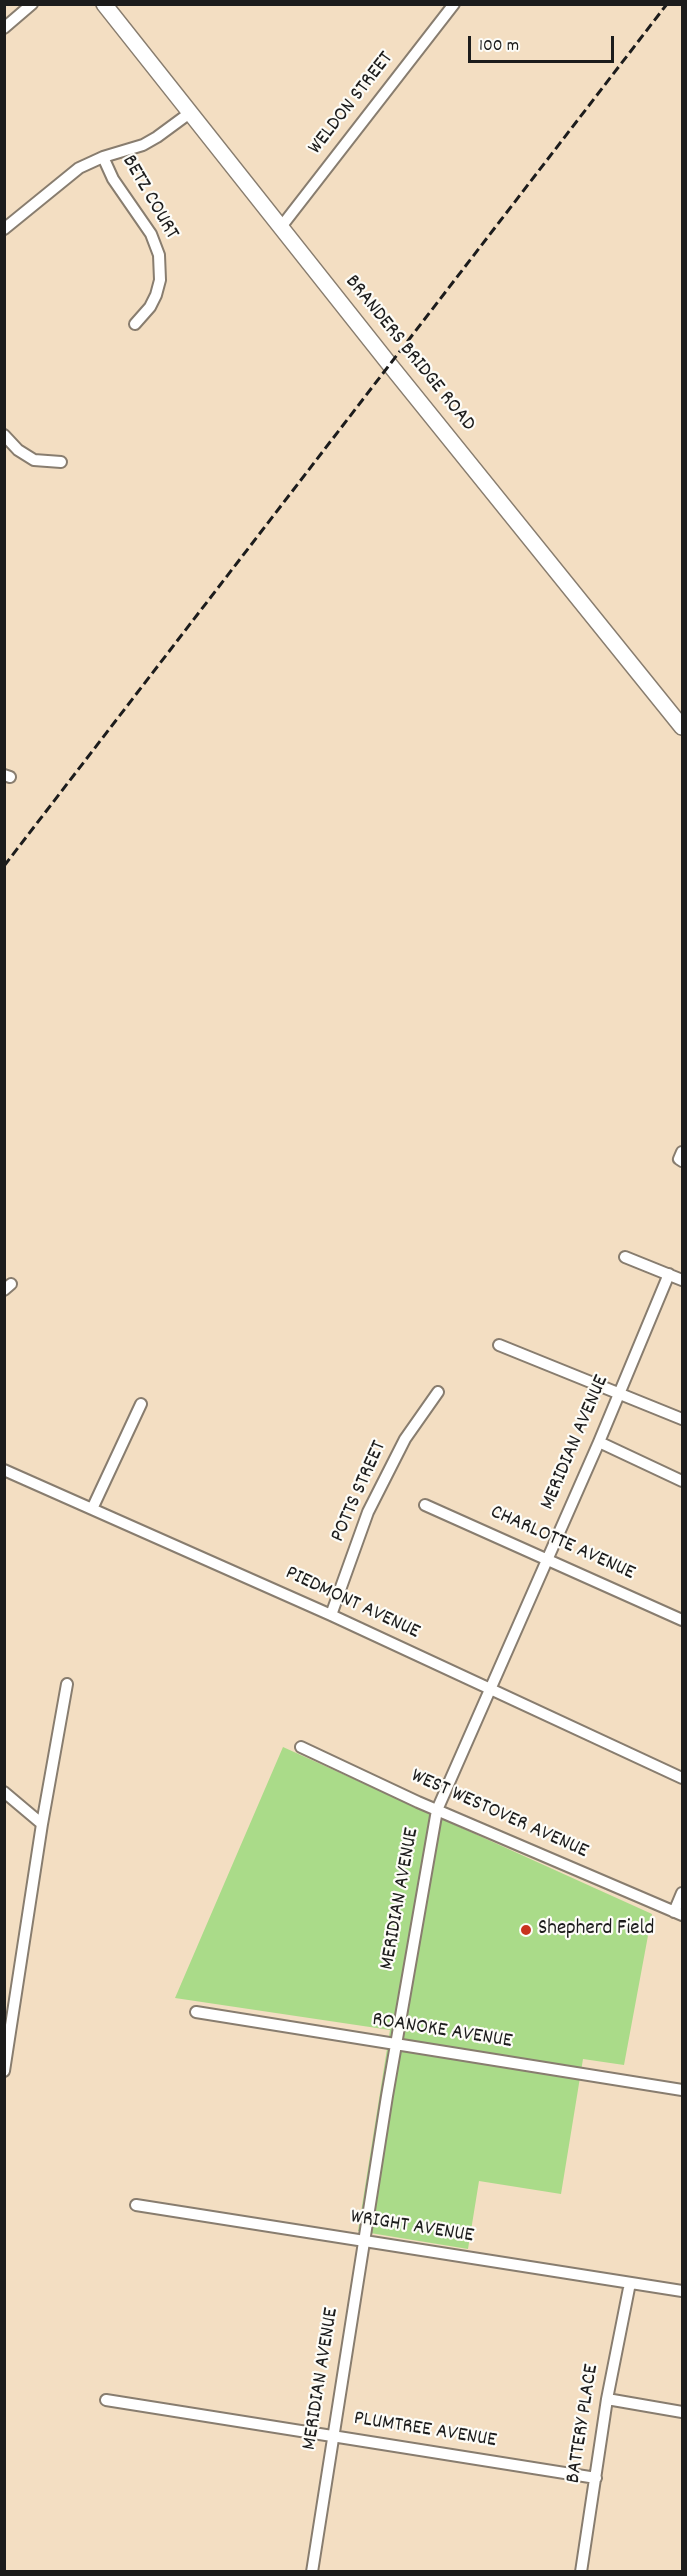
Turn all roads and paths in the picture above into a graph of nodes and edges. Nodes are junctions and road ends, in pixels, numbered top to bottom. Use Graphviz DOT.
graph roads {
  1 [pos="32,4"];
  2 [pos="104,4"];
  3 [pos="454,4"];
  4 [pos="4,28"];
  5 [pos="191,112"];
  6 [pos="103,157"];
  7 [pos="281,227"];
  8 [pos="4,229"];
  9 [pos="135,324"];
  10 [pos="4,435"];
  11 [pos="61,462"];
  12 [pos="682,727"];
  13 [pos="625,1257"];
  14 [pos="669,1275"];
  15 [pos="682,1280"];
  16 [pos="499,1345"];
  17 [pos="438,1392"];
  18 [pos="619,1394"];
  19 [pos="141,1404"];
  20 [pos="682,1419"];
  21 [pos="599,1442"];
  22 [pos="4,1470"];
  23 [pos="682,1481"];
  24 [pos="425,1505"];
  25 [pos="92,1509"];
  26 [pos="548,1560"];
  27 [pos="331,1615"];
  28 [pos="682,1620"];
  29 [pos="67,1684"];
  30 [pos="489,1689"];
  31 [pos="301,1747"];
  32 [pos="682,1778"];
  33 [pos="4,1791"];
  34 [pos="437,1810"];
  35 [pos="42,1824"];
  36 [pos="682,1893"];
  37 [pos="678,1914"];
  38 [pos="196,2012"];
  39 [pos="396,2044"];
  40 [pos="4,2071"];
  41 [pos="682,2090"];
  42 [pos="136,2205"];
  43 [pos="364,2241"];
  44 [pos="630,2283"];
  45 [pos="682,2291"];
  46 [pos="607,2399"];
  47 [pos="106,2400"];
  48 [pos="682,2412"];
  49 [pos="333,2436"];
  50 [pos="596,2478"];
  51 [pos="312,2571"];
  52 [pos="580,2571"];
  1 -- 4 [label="street"];
  2 -- 5 [label="street, BRANDERS BRIDGE ROAD"];
  3 -- 7 [label="street, WELDON STREET"];
  5 -- 6 [label="street"];
  5 -- 7 [label="street, BRANDERS BRIDGE ROAD"];
  6 -- 8 [label="street"];
  6 -- 9 [label="street, BETZ COURT"];
  7 -- 12 [label="street, BRANDERS BRIDGE ROAD"];
  10 -- 11 [label="street"];
  13 -- 14 [label="street"];
  14 -- 15 [label="street"];
  14 -- 18 [label="street, MERIDIAN AVENUE"];
  16 -- 18 [label="street"];
  17 -- 27 [label="street, POTTS STREET"];
  18 -- 20 [label="street"];
  18 -- 21 [label="street, MERIDIAN AVENUE"];
  19 -- 25 [label="street"];
  21 -- 23 [label="street"];
  21 -- 26 [label="street, MERIDIAN AVENUE"];
  22 -- 25 [label="street, PIEDMONT AVENUE"];
  24 -- 26 [label="street, CHARLOTTE AVENUE"];
  25 -- 27 [label="street, PIEDMONT AVENUE"];
  26 -- 28 [label="street, CHARLOTTE AVENUE"];
  26 -- 30 [label="street, MERIDIAN AVENUE"];
  27 -- 30 [label="street, PIEDMONT AVENUE"];
  29 -- 35 [label="street"];
  30 -- 32 [label="street, PIEDMONT AVENUE"];
  30 -- 34 [label="street, MERIDIAN AVENUE"];
  31 -- 34 [label="street, WEST WESTOVER AVENUE"];
  33 -- 35 [label="street"];
  34 -- 37 [label="street, WEST WESTOVER AVENUE"];
  34 -- 39 [label="street, MERIDIAN AVENUE"];
  35 -- 40 [label="street"];
  36 -- 37 [label="street"];
  38 -- 39 [label="street, ROANOKE AVENUE"];
  39 -- 41 [label="street, ROANOKE AVENUE"];
  39 -- 43 [label="street, MERIDIAN AVENUE"];
  42 -- 43 [label="street, WRIGHT AVENUE"];
  43 -- 44 [label="street, WRIGHT AVENUE"];
  43 -- 49 [label="street, MERIDIAN AVENUE"];
  44 -- 45 [label="street, WRIGHT AVENUE"];
  44 -- 46 [label="street, BATTERY PLACE"];
  46 -- 48 [label="street"];
  46 -- 50 [label="street, BATTERY PLACE"];
  47 -- 49 [label="street, PLUMTREE AVENUE"];
  49 -- 50 [label="street, PLUMTREE AVENUE"];
  49 -- 51 [label="street, MERIDIAN AVENUE"];
  50 -- 52 [label="street, BATTERY PLACE"];
}
